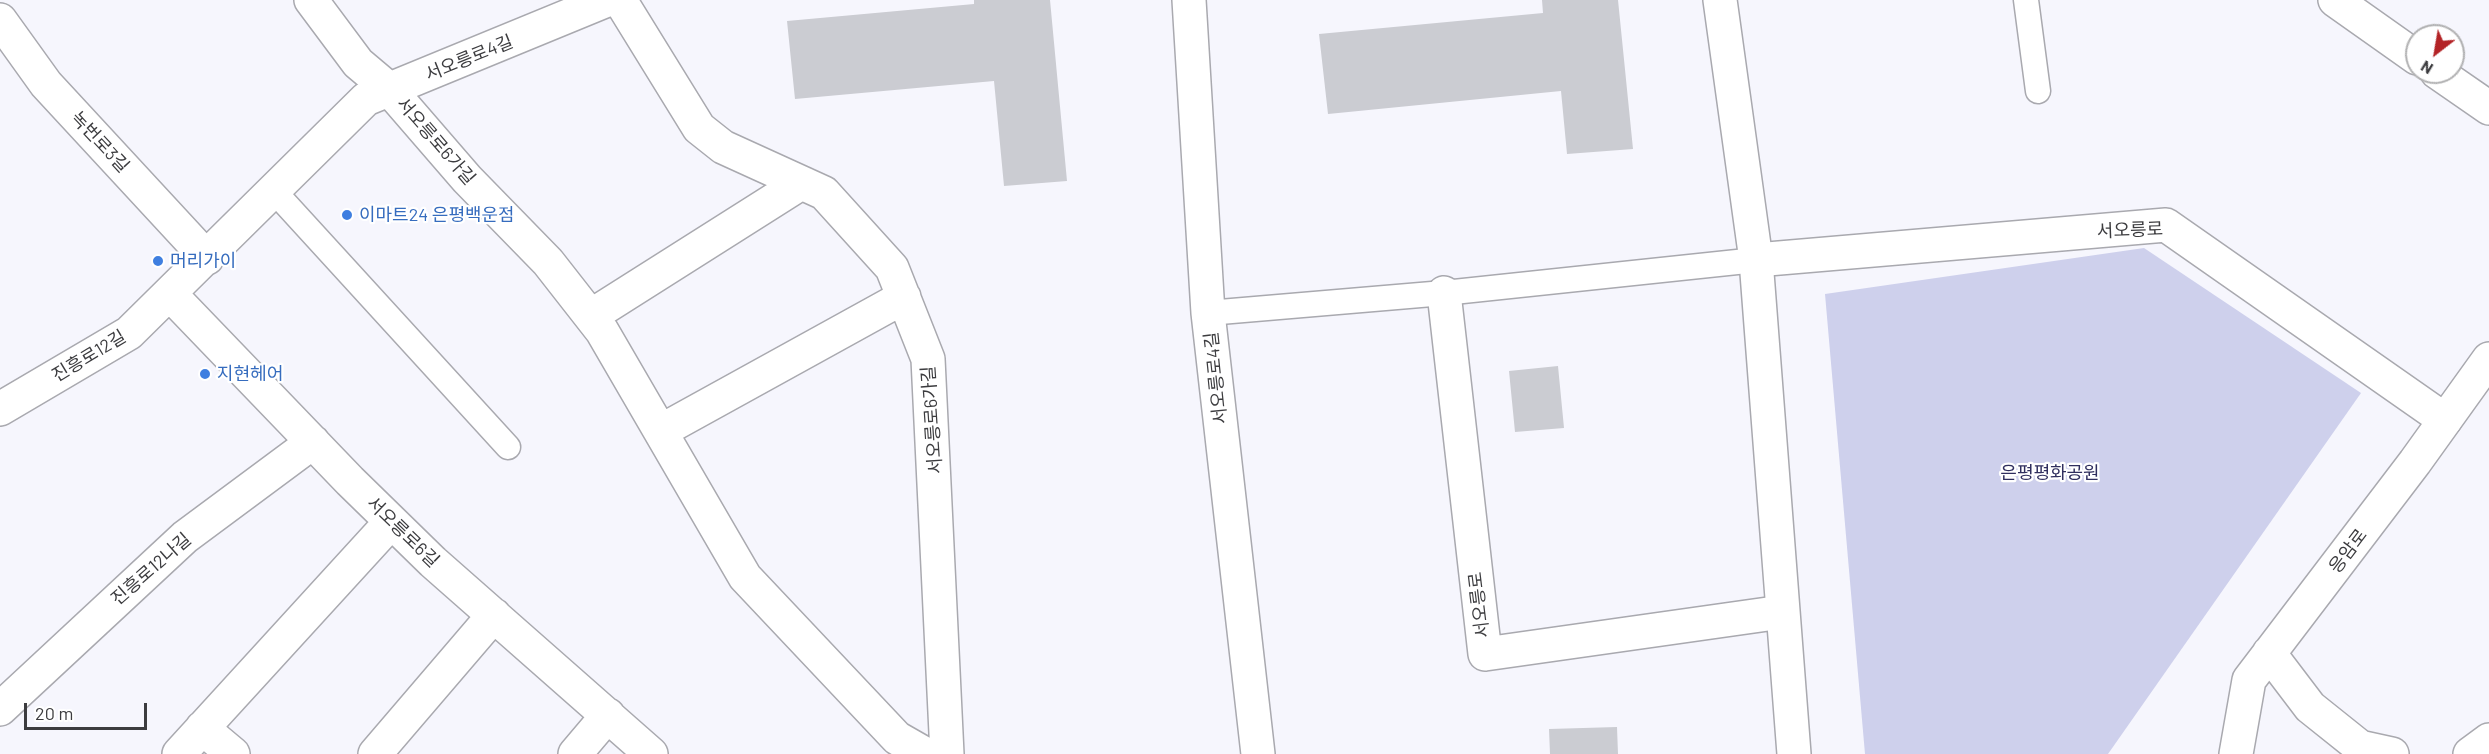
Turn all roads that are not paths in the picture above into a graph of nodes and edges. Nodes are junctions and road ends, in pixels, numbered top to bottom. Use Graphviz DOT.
graph roads {
  1 [pos="311,0"];
  2 [pos="1189,0"];
  3 [pos="1720,0"];
  4 [pos="2026,0"];
  5 [pos="2335,0"];
  6 [pos="602,2"];
  7 [pos="0,20"];
  8 [pos="2405,50"];
  9 [pos="2454,84"];
  10 [pos="390,90"];
  11 [pos="2038,91"];
  12 [pos="2489,108"];
  13 [pos="801,183"];
  14 [pos="273,191"];
  15 [pos="207,258"];
  16 [pos="1756,260"];
  17 [pos="1444,293"];
  18 [pos="170,294"];
  19 [pos="904,297"];
  20 [pos="1208,313"];
  21 [pos="591,316"];
  22 [pos="2489,359"];
  23 [pos="0,409"];
  24 [pos="2445,420"];
  25 [pos="661,431"];
  26 [pos="313,442"];
  27 [pos="508,447"];
  28 [pos="391,522"];
  29 [pos="1782,612"];
  30 [pos="494,615"];
  31 [pos="2269,653"];
  32 [pos="0,709"];
  33 [pos="608,716"];
  34 [pos="202,728"];
  35 [pos="2489,740"];
  36 [pos="179,754"];
  37 [pos="233,754"];
  38 [pos="375,754"];
  39 [pos="575,754"];
  40 [pos="651,754"];
  41 [pos="925,754"];
  42 [pos="947,754"];
  43 [pos="1258,754"];
  44 [pos="1794,754"];
  45 [pos="2236,754"];
  46 [pos="2392,754"];
  47 [pos="2470,754"];
  1 -- 10 [label="street, 서오릉로6가길"];
  2 -- 20 [label="street, 서오릉로4길"];
  3 -- 16 [label="street"];
  4 -- 11 [label="lane"];
  5 -- 8 [label="street"];
  6 -- 10 [label="street, 서오릉로4길"];
  6 -- 13 [label="street, 서오릉로6가길"];
  7 -- 15 [label="street, 녹번로3길"];
  9 -- 12 [label="street"];
  10 -- 14 [label="street, 서오릉로4길"];
  10 -- 21 [label="street, 서오릉로6가길"];
  13 -- 19 [label="street, 서오릉로6가길"];
  13 -- 21 [label="street"];
  14 -- 15 [label="street, 서오릉로4길"];
  14 -- 27 [label="lane"];
  15 -- 18 [label="street, 서오릉로4길"];
  16 -- 17 [label="lane, 서오릉로"];
  16 -- 24 [label="street, 서오릉로"];
  16 -- 29 [label="street"];
  17 -- 20 [label="lane, 서오릉로"];
  17 -- 29 [label="street, 서오릉로"];
  18 -- 23 [label="street, 진흥로12길"];
  18 -- 26 [label="street, 서오릉로6길"];
  19 -- 25 [label="street"];
  19 -- 42 [label="street, 서오릉로6가길"];
  20 -- 43 [label="street, 서오릉로4길"];
  21 -- 25 [label="street, 서오릉로6가길"];
  22 -- 24 [label="street, 응암로"];
  24 -- 31 [label="street, 응암로"];
  25 -- 41 [label="street, 서오릉로6가길"];
  26 -- 28 [label="street, 서오릉로6길"];
  26 -- 32 [label="street, 진흥로12나길"];
  28 -- 30 [label="street, 서오릉로6길"];
  28 -- 34 [label="street"];
  29 -- 44 [label="street"];
  30 -- 33 [label="street, 서오릉로6길"];
  30 -- 38 [label="street"];
  31 -- 45 [label="street, 응암로"];
  31 -- 46 [label="street"];
  33 -- 39 [label="street"];
  33 -- 40 [label="street, 서오릉로6길"];
  34 -- 36 [label="street"];
  34 -- 37 [label="street"];
  35 -- 47 [label="street"];
}
